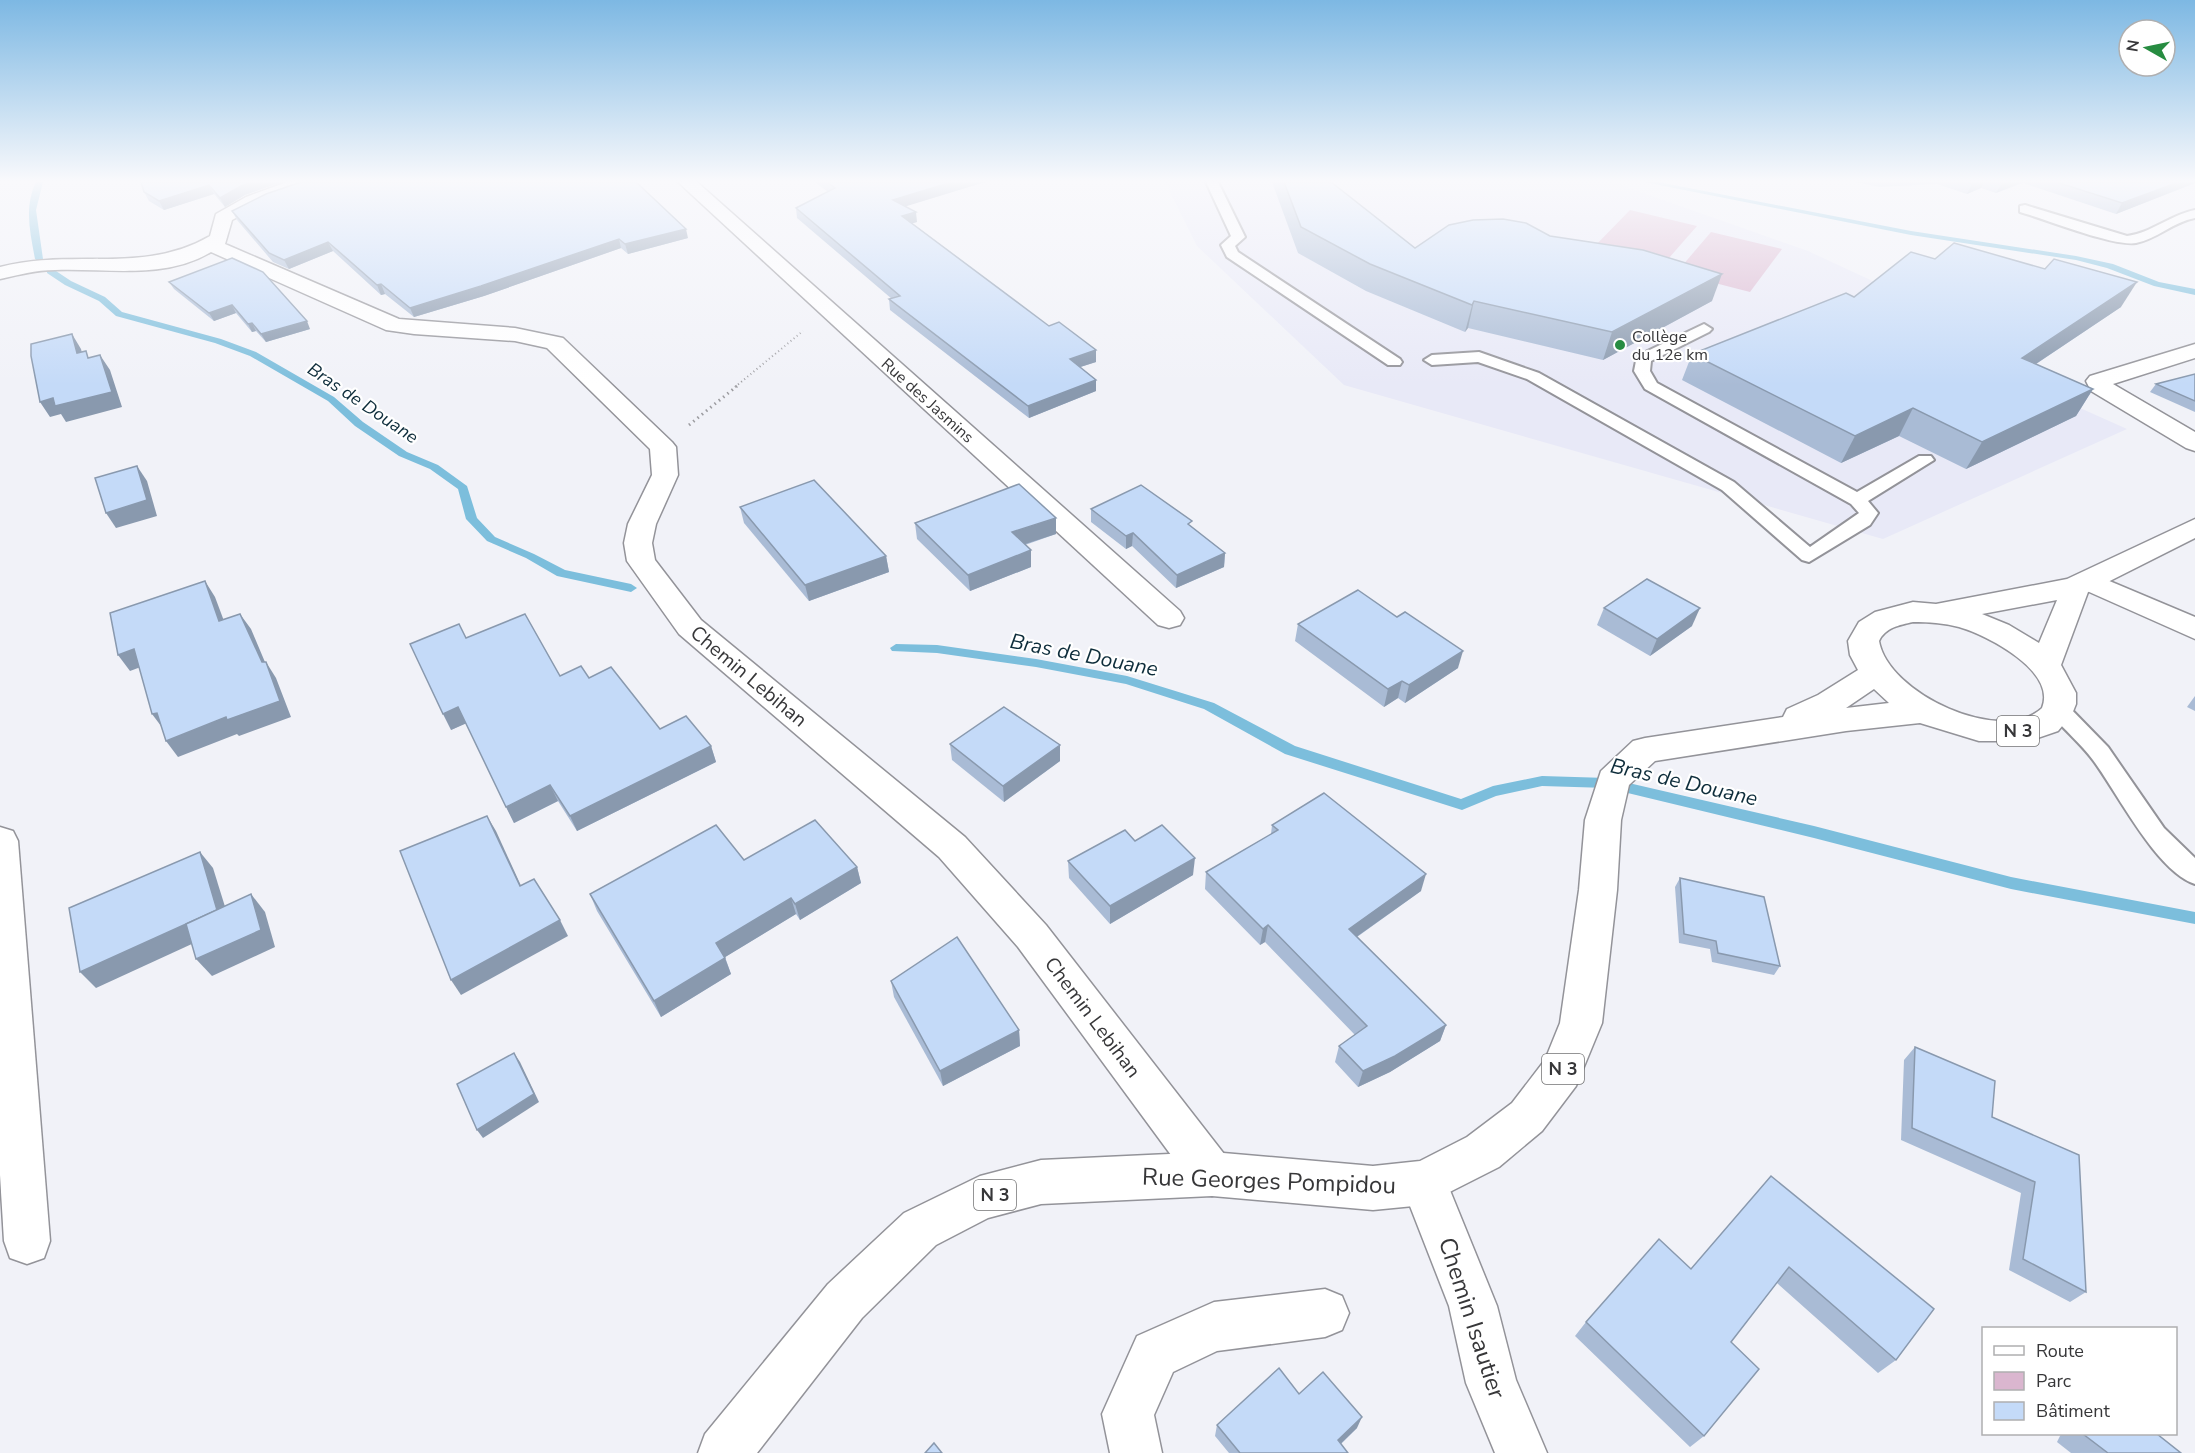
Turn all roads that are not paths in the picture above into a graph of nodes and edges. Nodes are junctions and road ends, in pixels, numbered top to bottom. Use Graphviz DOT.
graph roads {
  1 [pos="201,250"];
  2 [pos="223,250"];
  3 [pos="762,250"];
  4 [pos="1230,250"];
  5 [pos="0,273"];
  6 [pos="1704,329"];
  7 [pos="2195,351"];
  8 [pos="1432,360"];
  9 [pos="1394,362"];
  10 [pos="2195,443"];
  11 [pos="1925,460"];
  12 [pos="1857,500"];
  13 [pos="2195,527"];
  14 [pos="2082,584"];
  15 [pos="1939,613"];
  16 [pos="1169,618"];
  17 [pos="2195,629"];
  18 [pos="2046,665"];
  19 [pos="1875,674"];
  20 [pos="2059,710"];
  21 [pos="1925,711"];
  22 [pos="1767,730"];
  23 [pos="0,841"];
  24 [pos="2195,874"];
  25 [pos="1212,1174"];
  26 [pos="1424,1183"];
  27 [pos="27,1241"];
  28 [pos="1325,1313"];
  29 [pos="724,1453"];
  30 [pos="1136,1453"];
  31 [pos="1521,1453"];
  1 -- 5 [label="street"];
  2 -- 25 [label="street, Chemin Lebihan"];
  3 -- 16 [label="street, Rue des Jasmins"];
  4 -- 9 [label="lane"];
  6 -- 12 [label="lane"];
  7 -- 10 [label="street"];
  8 -- 12 [label="lane"];
  11 -- 12 [label="lane"];
  13 -- 14 [label="street, N 3"];
  14 -- 15 [label="street, N 3"];
  14 -- 17 [label="street"];
  14 -- 18 [label="street"];
  15 -- 18 [label="street, N 3"];
  15 -- 19 [label="street, N 3"];
  18 -- 20 [label="street, N 3"];
  19 -- 21 [label="street, N 3"];
  19 -- 22 [label="street, Rue Georges Pompidou / N 3"];
  20 -- 21 [label="street, N 3"];
  20 -- 24 [label="lane"];
  21 -- 22 [label="street, Rue Georges Pompidou / N 3"];
  22 -- 26 [label="street, Rue Georges Pompidou / N 3"];
  23 -- 27 [label="street"];
  25 -- 26 [label="street, Rue Georges Pompidou / N 3"];
  25 -- 29 [label="street, Rue Georges Pompidou / N 3"];
  26 -- 31 [label="street, Chemin Isautier"];
  28 -- 30 [label="street"];
}
